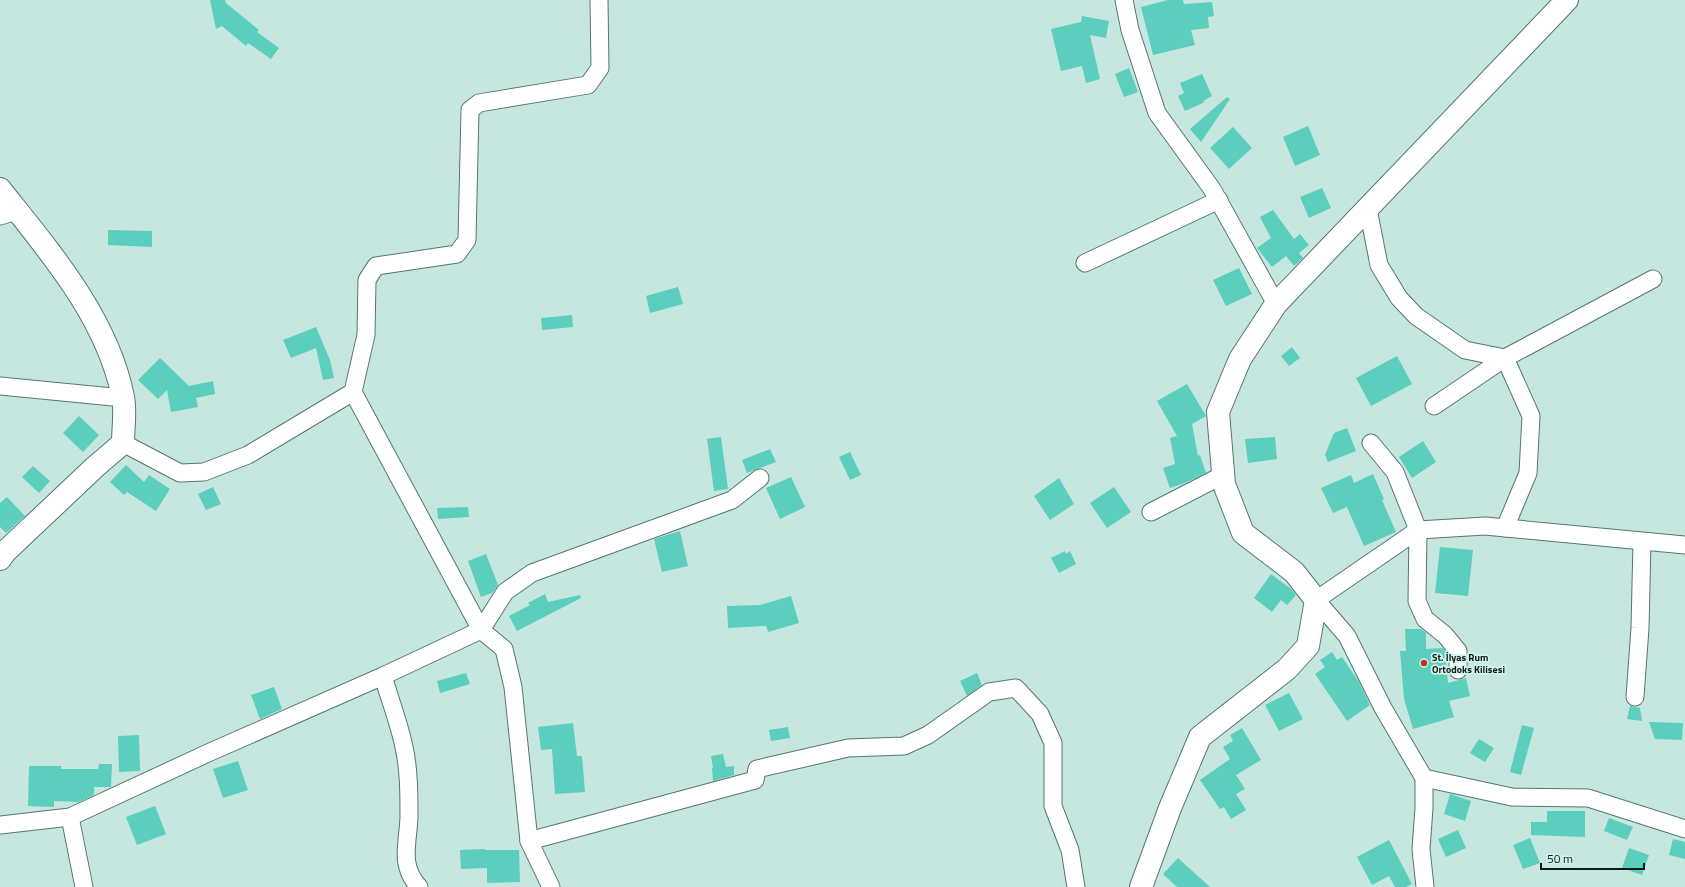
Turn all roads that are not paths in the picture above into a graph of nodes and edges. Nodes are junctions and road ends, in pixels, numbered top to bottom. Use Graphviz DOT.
graph roads {
  1 [pos="598,0"];
  2 [pos="1124,0"];
  3 [pos="1567,0"];
  4 [pos="0,189"];
  5 [pos="1219,200"];
  6 [pos="1368,209"];
  7 [pos="9,214"];
  8 [pos="1085,263"];
  9 [pos="1653,279"];
  10 [pos="1276,304"];
  11 [pos="1505,358"];
  12 [pos="0,386"];
  13 [pos="353,392"];
  14 [pos="123,398"];
  15 [pos="1434,406"];
  16 [pos="123,443"];
  17 [pos="1371,443"];
  18 [pos="1223,475"];
  19 [pos="760,478"];
  20 [pos="1151,512"];
  21 [pos="1506,528"];
  22 [pos="1418,530"];
  23 [pos="1642,542"];
  24 [pos="1685,545"];
  25 [pos="0,559"];
  26 [pos="1316,600"];
  27 [pos="480,630"];
  28 [pos="1458,670"];
  29 [pos="383,676"];
  30 [pos="1635,697"];
  31 [pos="1424,778"];
  32 [pos="70,817"];
  33 [pos="0,825"];
  34 [pos="1685,829"];
  35 [pos="529,841"];
  36 [pos="84,887"];
  37 [pos="419,887"];
  38 [pos="551,887"];
  39 [pos="1076,887"];
  40 [pos="1141,887"];
  41 [pos="1424,887"];
  1 -- 13 [label="street"];
  2 -- 5 [label="street"];
  3 -- 6 [label="street"];
  4 -- 7 [label="street"];
  5 -- 8 [label="street"];
  5 -- 10 [label="street"];
  6 -- 10 [label="street"];
  6 -- 11 [label="street"];
  7 -- 14 [label="street"];
  9 -- 11 [label="street"];
  10 -- 18 [label="street"];
  11 -- 15 [label="street"];
  11 -- 21 [label="street"];
  12 -- 14 [label="street"];
  13 -- 16 [label="street"];
  13 -- 27 [label="street"];
  14 -- 16 [label="street"];
  16 -- 25 [label="street"];
  17 -- 22 [label="street"];
  18 -- 20 [label="street"];
  18 -- 26 [label="street"];
  19 -- 27 [label="street"];
  21 -- 22 [label="street"];
  21 -- 23 [label="street"];
  22 -- 26 [label="street"];
  22 -- 28 [label="street"];
  23 -- 24 [label="street"];
  23 -- 30 [label="street"];
  26 -- 31 [label="street"];
  26 -- 40 [label="street"];
  27 -- 29 [label="street"];
  27 -- 35 [label="street"];
  29 -- 32 [label="street"];
  29 -- 37 [label="street"];
  31 -- 34 [label="street"];
  31 -- 41 [label="street"];
  32 -- 33 [label="street"];
  32 -- 36 [label="street"];
  35 -- 38 [label="street"];
  35 -- 39 [label="street"];
}
